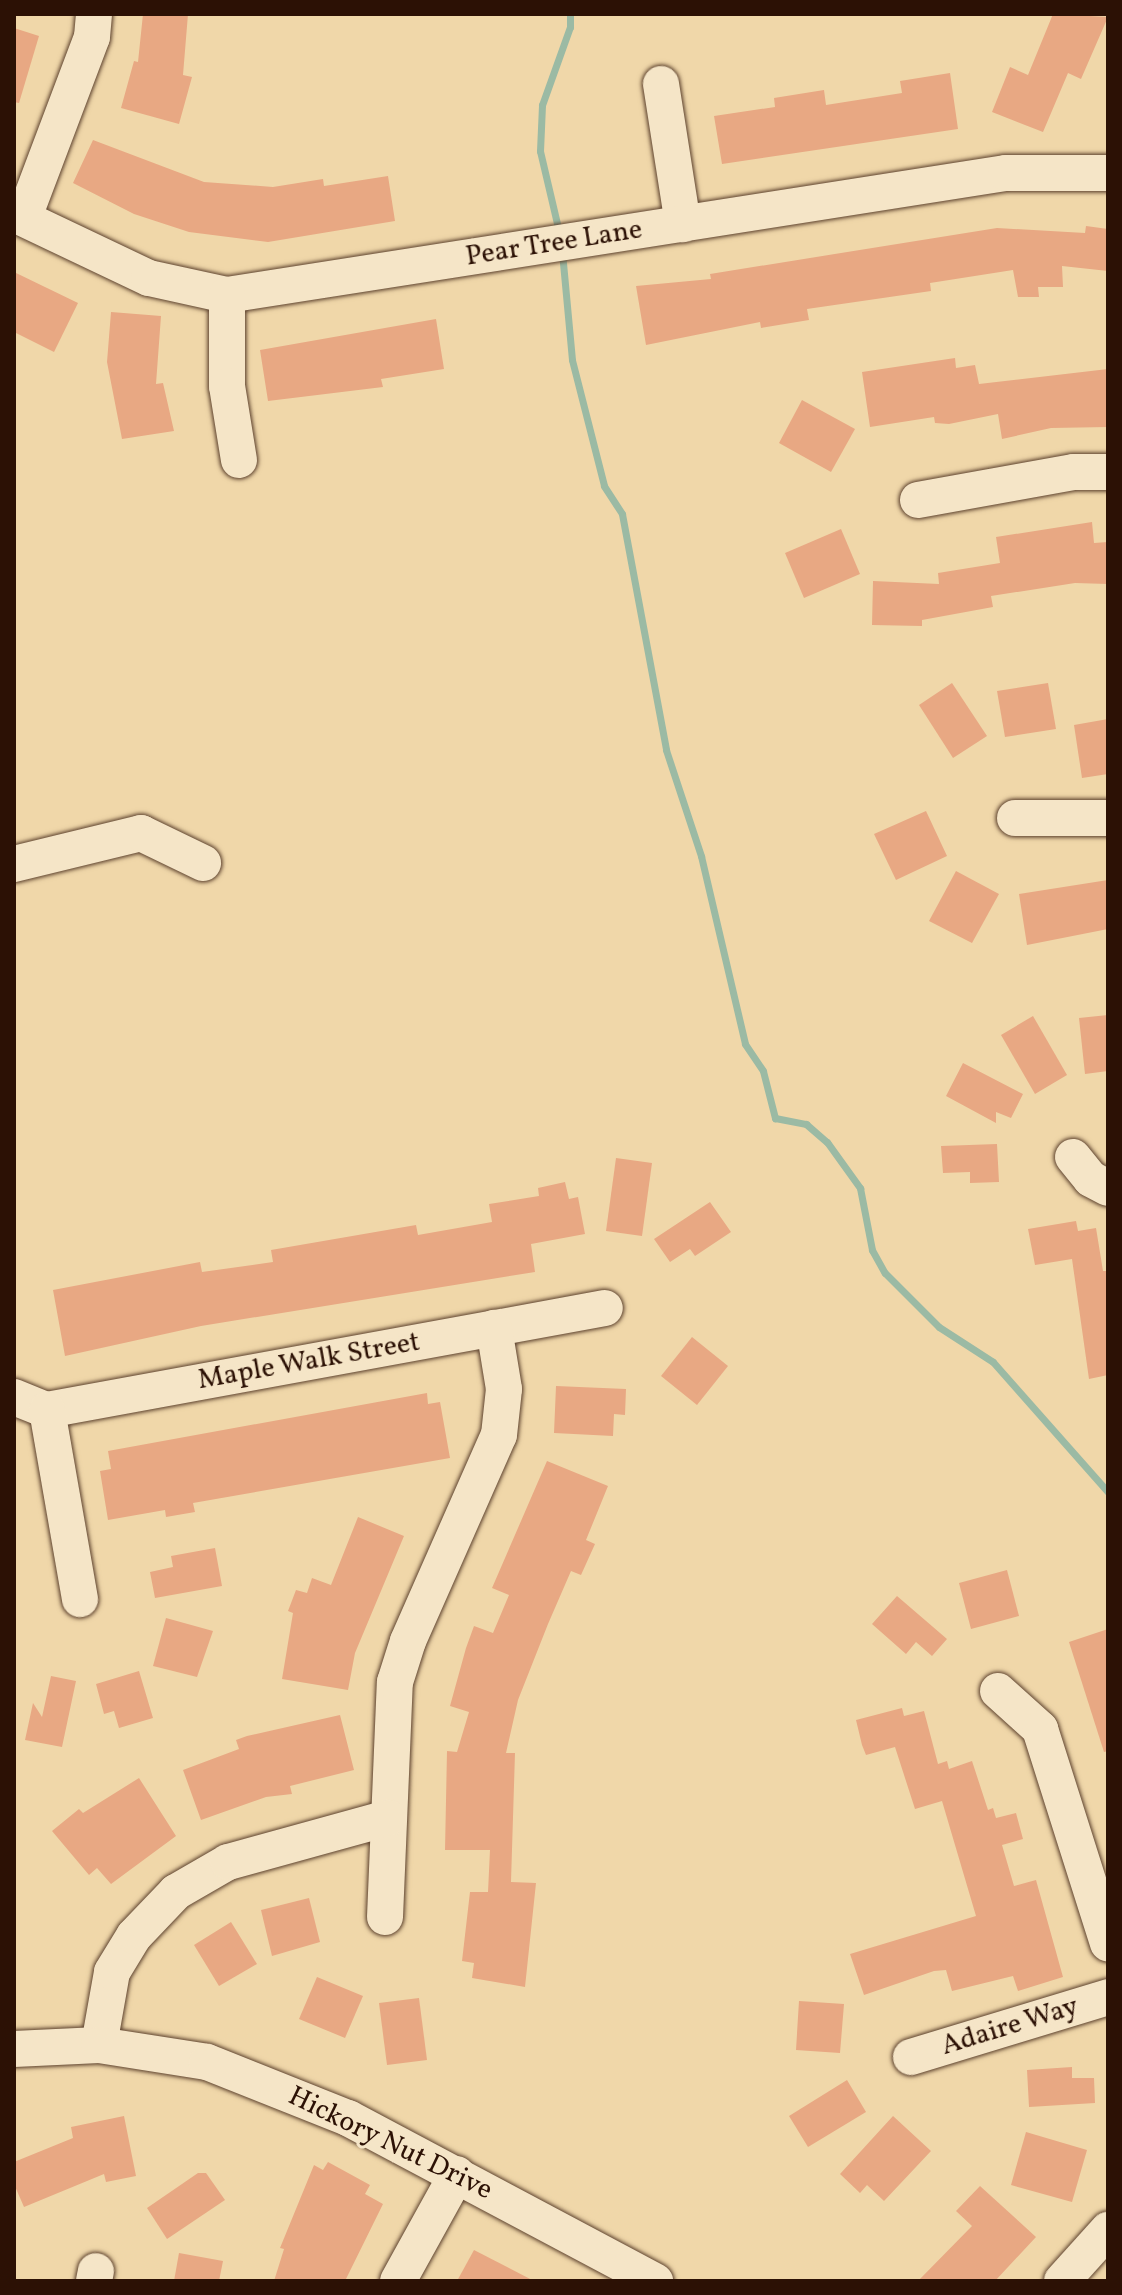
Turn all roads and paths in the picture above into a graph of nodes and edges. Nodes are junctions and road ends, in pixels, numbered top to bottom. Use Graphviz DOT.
graph roads {
  1 [pos="94,14"];
  2 [pos="661,84"];
  3 [pos="1108,173"];
  4 [pos="19,215"];
  5 [pos="683,224"];
  6 [pos="227,295"];
  7 [pos="239,460"];
  8 [pos="1108,472"];
  9 [pos="918,500"];
  10 [pos="1015,818"];
  11 [pos="1108,818"];
  12 [pos="203,863"];
  13 [pos="14,864"];
  14 [pos="1073,1157"];
  15 [pos="1108,1188"];
  16 [pos="605,1308"];
  17 [pos="494,1328"];
  18 [pos="14,1397"];
  19 [pos="47,1410"];
  20 [pos="80,1599"];
  21 [pos="998,1691"];
  22 [pos="388,1818"];
  23 [pos="385,1917"];
  24 [pos="1108,1944"];
  25 [pos="1108,1997"];
  26 [pos="99,2045"];
  27 [pos="14,2049"];
  28 [pos="911,2057"];
  29 [pos="457,2174"];
  30 [pos="1108,2232"];
  31 [pos="398,2281"];
  32 [pos="655,2281"];
  33 [pos="1062,2281"];
  1 -- 4 [label="street"];
  2 -- 5 [label="street"];
  3 -- 5 [label="street, Pear Tree Lane"];
  4 -- 6 [label="street, Pear Tree Lane"];
  5 -- 6 [label="street, Pear Tree Lane"];
  6 -- 7 [label="street"];
  8 -- 9 [label="street"];
  10 -- 11 [label="street"];
  12 -- 13 [label="street"];
  14 -- 15 [label="street"];
  16 -- 17 [label="street, Maple Walk Street"];
  17 -- 19 [label="street, Maple Walk Street"];
  17 -- 22 [label="street"];
  18 -- 19 [label="street"];
  19 -- 20 [label="street"];
  21 -- 24 [label="street"];
  22 -- 23 [label="street"];
  22 -- 26 [label="street"];
  25 -- 28 [label="street, Adaire Way"];
  26 -- 27 [label="street, Hickory Nut Drive"];
  26 -- 29 [label="street, Hickory Nut Drive"];
  29 -- 31 [label="street"];
  29 -- 32 [label="street, Hickory Nut Drive"];
  30 -- 33 [label="street"];
}
